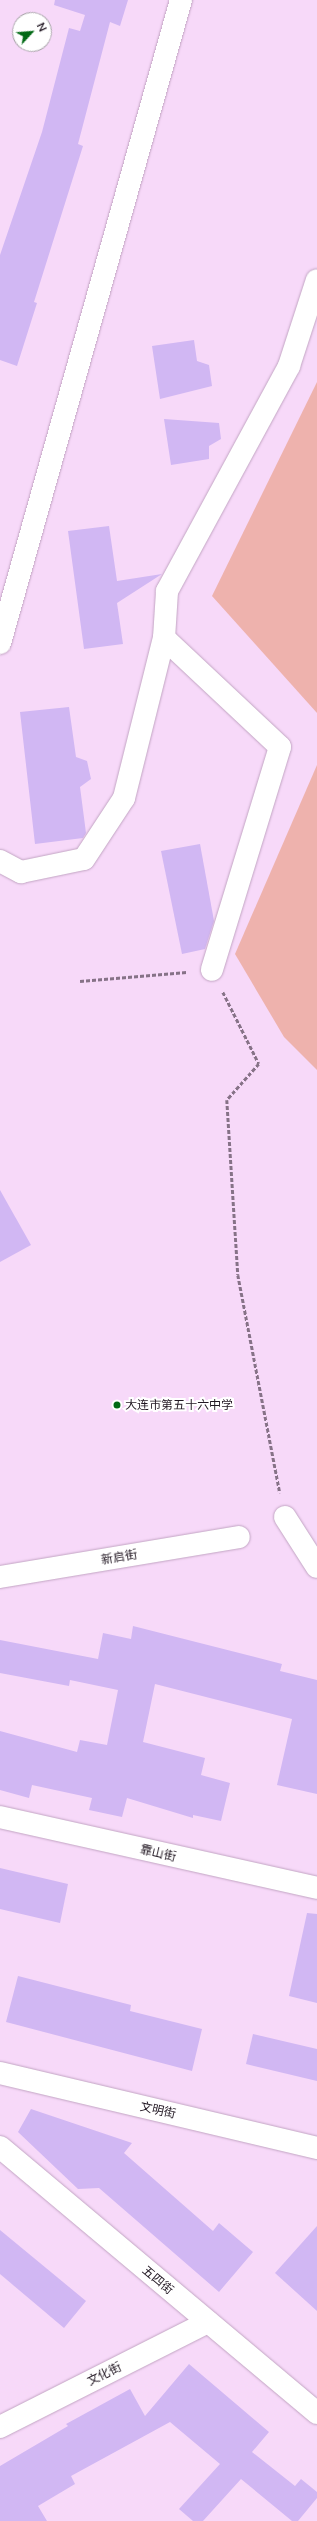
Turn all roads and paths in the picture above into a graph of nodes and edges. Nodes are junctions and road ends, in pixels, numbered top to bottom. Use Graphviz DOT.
graph roads {
  1 [pos="181,0"];
  2 [pos="317,280"];
  3 [pos="164,638"];
  4 [pos="0,643"];
  5 [pos="0,861"];
  6 [pos="212,970"];
  7 [pos="80,981"];
  8 [pos="285,1517"];
  9 [pos="239,1537"];
  10 [pos="317,1567"];
  11 [pos="0,1577"];
  12 [pos="0,1817"];
  13 [pos="317,1888"];
  14 [pos="0,2073"];
  15 [pos="0,2147"];
  16 [pos="317,2148"];
  17 [pos="208,2322"];
  18 [pos="317,2413"];
  19 [pos="0,2428"];
  1 -- 4 [label="street"];
  2 -- 3 [label="street"];
  3 -- 5 [label="street"];
  3 -- 6 [label="street"];
  6 -- 7 [label="path"];
  6 -- 8 [label="path"];
  8 -- 10 [label="street"];
  9 -- 11 [label="street, 新启街"];
  12 -- 13 [label="street, 靠山街"];
  14 -- 16 [label="street, 文明街"];
  15 -- 17 [label="street, 五四街"];
  17 -- 18 [label="street, 五四街"];
  17 -- 19 [label="street, 文化街"];
}
